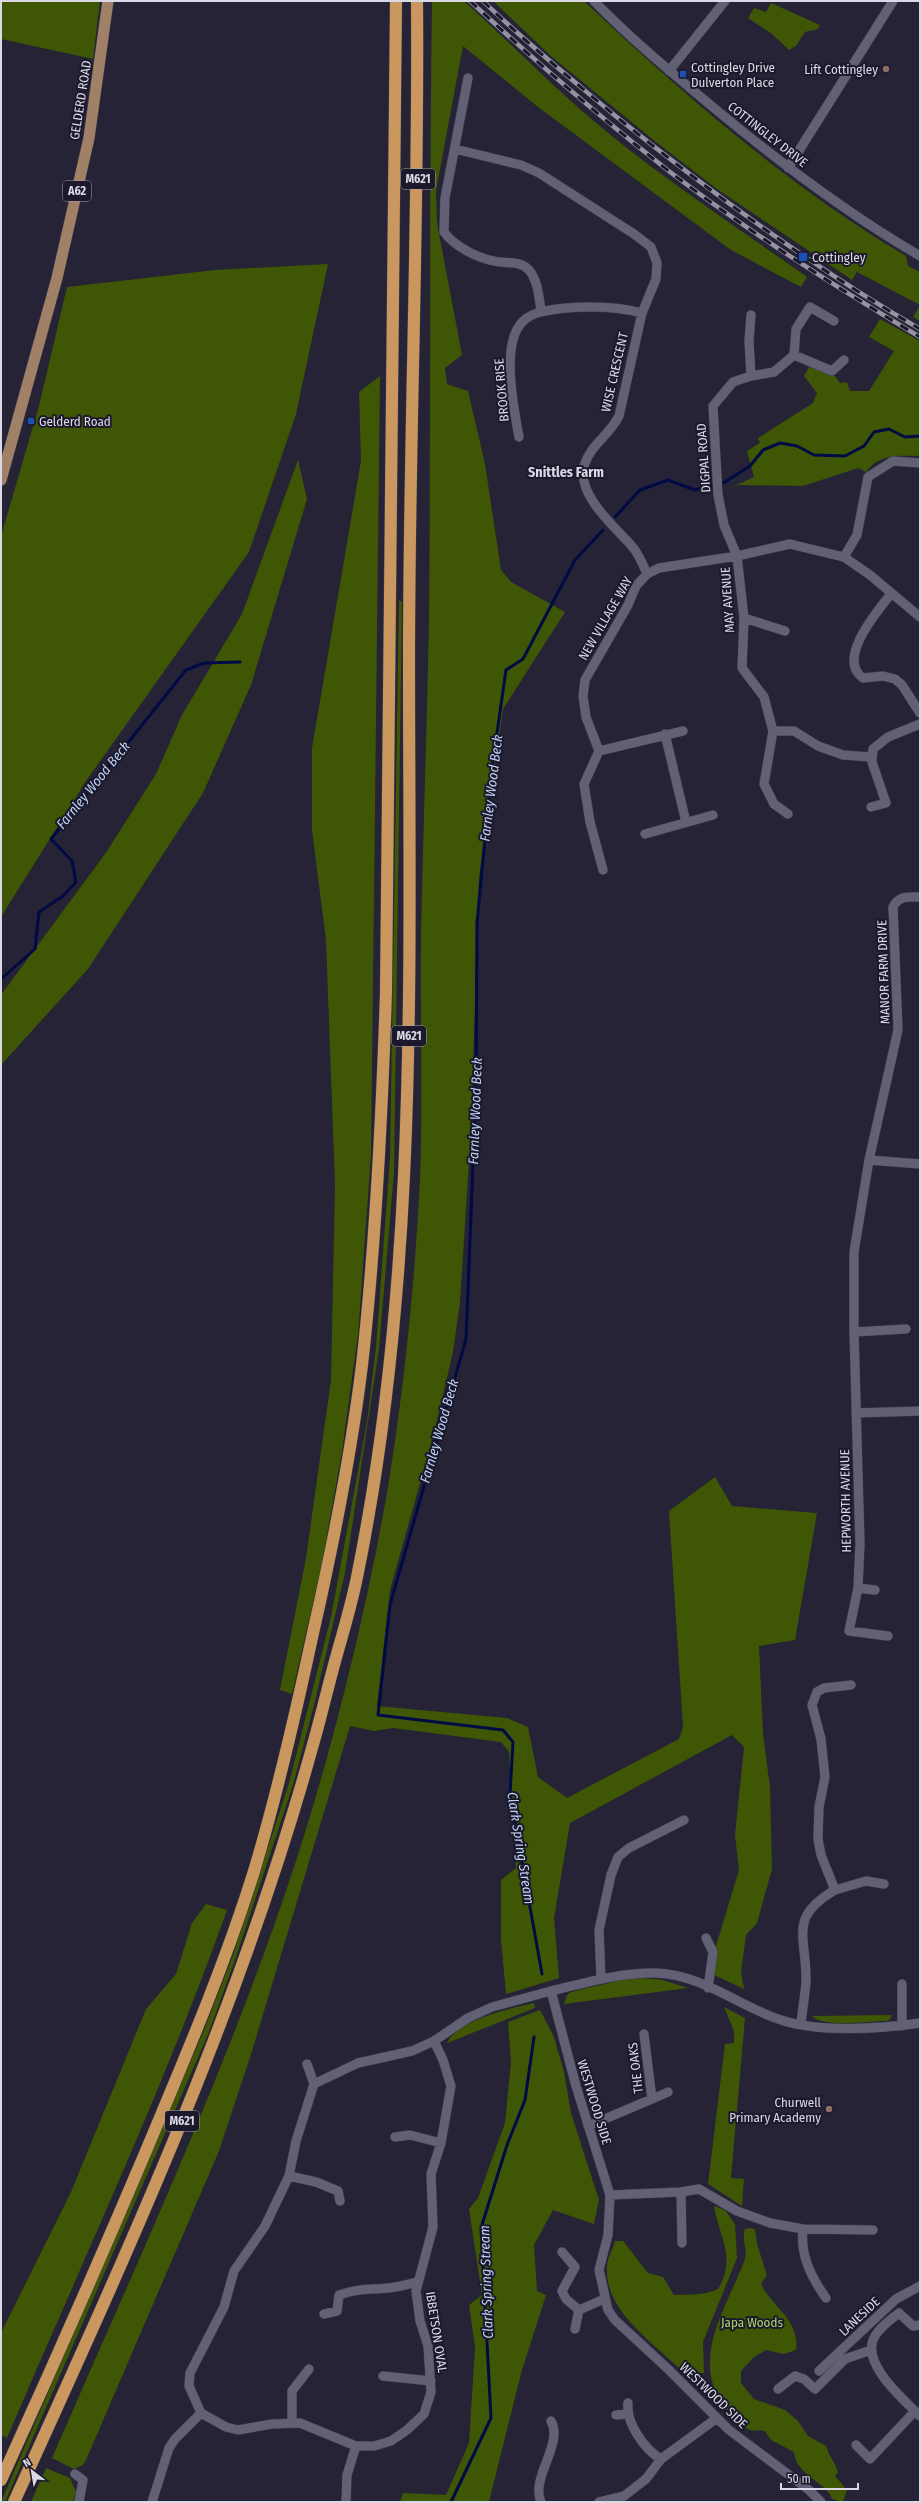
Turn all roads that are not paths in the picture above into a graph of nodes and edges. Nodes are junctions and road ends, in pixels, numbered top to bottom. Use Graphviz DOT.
graph roads {
  1 [pos="108,1"];
  2 [pos="396,1"];
  3 [pos="417,1"];
  4 [pos="594,1"];
  5 [pos="725,1"];
  6 [pos="893,1"];
  7 [pos="669,71"];
  8 [pos="468,78"];
  9 [pos="455,149"];
  10 [pos="788,168"];
  11 [pos="920,256"];
  12 [pos="541,311"];
  13 [pos="642,313"];
  14 [pos="751,315"];
  15 [pos="834,321"];
  16 [pos="794,355"];
  17 [pos="844,360"];
  18 [pos="751,376"];
  19 [pos="519,437"];
  20 [pos="920,463"];
  21 [pos="1,480"];
  22 [pos="737,556"];
  23 [pos="844,557"];
  24 [pos="647,574"];
  25 [pos="890,595"];
  26 [pos="920,617"];
  27 [pos="744,618"];
  28 [pos="785,631"];
  29 [pos="920,712"];
  30 [pos="920,724"];
  31 [pos="683,731"];
  32 [pos="773,731"];
  33 [pos="665,734"];
  34 [pos="599,751"];
  35 [pos="871,757"];
  36 [pos="871,807"];
  37 [pos="788,814"];
  38 [pos="713,815"];
  39 [pos="686,822"];
  40 [pos="645,834"];
  41 [pos="603,870"];
  42 [pos="920,897"];
  43 [pos="869,1160"];
  44 [pos="920,1164"];
  45 [pos="906,1329"];
  46 [pos="854,1332"];
  47 [pos="920,1412"];
  48 [pos="856,1413"];
  49 [pos="858,1588"];
  50 [pos="875,1590"];
  51 [pos="888,1636"];
  52 [pos="851,1685"];
  53 [pos="684,1820"];
  54 [pos="884,1884"];
  55 [pos="835,1890"];
  56 [pos="706,1938"];
  57 [pos="602,1979"];
  58 [pos="902,1984"];
  59 [pos="708,1988"];
  60 [pos="551,1991"];
  61 [pos="920,2023"];
  62 [pos="801,2025"];
  63 [pos="902,2026"];
  64 [pos="644,2034"];
  65 [pos="434,2041"];
  66 [pos="307,2064"];
  67 [pos="314,2084"];
  68 [pos="668,2092"];
  69 [pos="652,2099"];
  70 [pos="588,2126"];
  71 [pos="395,2137"];
  72 [pos="441,2143"];
  73 [pos="289,2176"];
  74 [pos="681,2192"];
  75 [pos="610,2195"];
  76 [pos="340,2201"];
  77 [pos="803,2229"];
  78 [pos="873,2230"];
  79 [pos="682,2244"];
  80 [pos="562,2252"];
  81 [pos="418,2282"];
  82 [pos="920,2286"];
  83 [pos="826,2298"];
  84 [pos="604,2299"];
  85 [pos="579,2310"];
  86 [pos="324,2314"];
  87 [pos="920,2325"];
  88 [pos="575,2329"];
  89 [pos="871,2350"];
  90 [pos="309,2369"];
  91 [pos="819,2371"];
  92 [pos="383,2376"];
  93 [pos="431,2381"];
  94 [pos="778,2389"];
  95 [pos="628,2403"];
  96 [pos="201,2413"];
  97 [pos="917,2413"];
  98 [pos="627,2414"];
  99 [pos="616,2415"];
  100 [pos="717,2418"];
  101 [pos="551,2420"];
  102 [pos="292,2422"];
  103 [pos="856,2445"];
  104 [pos="356,2446"];
  105 [pos="661,2459"];
  106 [pos="75,2474"];
  107 [pos="1,2480"];
  108 [pos="626,2499"];
  109 [pos="14,2502"];
  110 [pos="79,2502"];
  111 [pos="152,2502"];
  112 [pos="346,2502"];
  113 [pos="541,2502"];
  114 [pos="600,2502"];
  115 [pos="821,2502"];
  1 -- 21 [label="main road, GELDERD ROAD / A62"];
  2 -- 107 [label="highway, M621"];
  3 -- 109 [label="highway, M621"];
  4 -- 7 [label="street, COTTINGLEY DRIVE"];
  5 -- 7 [label="street"];
  6 -- 10 [label="street"];
  7 -- 10 [label="street, COTTINGLEY DRIVE"];
  8 -- 9 [label="street"];
  9 -- 12 [label="street"];
  9 -- 13 [label="street, WISE CRESCENT"];
  10 -- 11 [label="street, COTTINGLEY DRIVE"];
  12 -- 13 [label="street, BROOK RISE"];
  12 -- 19 [label="street, BROOK RISE"];
  13 -- 24 [label="street, WISE CRESCENT"];
  14 -- 18 [label="street"];
  15 -- 16 [label="street"];
  16 -- 17 [label="street"];
  16 -- 18 [label="street, DIGPAL ROAD"];
  18 -- 22 [label="street, DIGPAL ROAD"];
  20 -- 23 [label="street"];
  22 -- 23 [label="street, NEW VILLAGE WAY"];
  22 -- 24 [label="street, NEW VILLAGE WAY"];
  22 -- 27 [label="street, MAY AVENUE"];
  23 -- 25 [label="street, NEW VILLAGE WAY"];
  24 -- 34 [label="street, NEW VILLAGE WAY"];
  25 -- 26 [label="street, NEW VILLAGE WAY"];
  25 -- 29 [label="street"];
  27 -- 28 [label="street"];
  27 -- 32 [label="street, MAY AVENUE"];
  30 -- 35 [label="street"];
  31 -- 33 [label="street"];
  32 -- 35 [label="street"];
  32 -- 37 [label="street, MAY AVENUE"];
  33 -- 34 [label="street"];
  33 -- 39 [label="street"];
  34 -- 41 [label="street"];
  35 -- 36 [label="street"];
  38 -- 39 [label="street"];
  39 -- 40 [label="street"];
  42 -- 43 [label="street, MANOR FARM DRIVE"];
  43 -- 44 [label="street"];
  43 -- 46 [label="street, HEPWORTH AVENUE"];
  45 -- 46 [label="street"];
  46 -- 48 [label="street, HEPWORTH AVENUE"];
  47 -- 48 [label="street"];
  48 -- 49 [label="street, HEPWORTH AVENUE"];
  49 -- 50 [label="street"];
  49 -- 51 [label="street, HEPWORTH AVENUE"];
  52 -- 55 [label="street"];
  53 -- 57 [label="street"];
  54 -- 55 [label="street"];
  55 -- 62 [label="street"];
  56 -- 59 [label="street"];
  57 -- 59 [label="street"];
  57 -- 60 [label="street"];
  58 -- 63 [label="street"];
  59 -- 62 [label="street"];
  60 -- 65 [label="street"];
  60 -- 70 [label="street, WESTWOOD SIDE"];
  61 -- 63 [label="street"];
  62 -- 63 [label="street"];
  64 -- 69 [label="street, THE OAKS"];
  65 -- 67 [label="street"];
  65 -- 72 [label="street, IBBETSON OVAL"];
  66 -- 67 [label="street"];
  67 -- 73 [label="street"];
  68 -- 69 [label="street, THE OAKS"];
  69 -- 70 [label="street, THE OAKS"];
  70 -- 75 [label="street, WESTWOOD SIDE"];
  71 -- 72 [label="street"];
  72 -- 81 [label="street, IBBETSON OVAL"];
  73 -- 76 [label="street"];
  73 -- 96 [label="street"];
  74 -- 75 [label="street"];
  74 -- 77 [label="street"];
  74 -- 79 [label="street"];
  75 -- 84 [label="street, WESTWOOD SIDE"];
  77 -- 78 [label="street"];
  77 -- 83 [label="street"];
  80 -- 85 [label="street"];
  81 -- 86 [label="street"];
  81 -- 93 [label="street, IBBETSON OVAL"];
  82 -- 91 [label="street, LANESIDE"];
  84 -- 85 [label="street"];
  84 -- 100 [label="street, WESTWOOD SIDE"];
  85 -- 88 [label="street"];
  87 -- 89 [label="street"];
  89 -- 94 [label="street"];
  89 -- 97 [label="street"];
  90 -- 102 [label="street"];
  92 -- 93 [label="street"];
  93 -- 104 [label="street, IBBETSON OVAL"];
  95 -- 98 [label="street"];
  96 -- 102 [label="street, IBBETSON OVAL"];
  96 -- 111 [label="street"];
  97 -- 103 [label="street"];
  98 -- 99 [label="street"];
  98 -- 105 [label="street"];
  100 -- 105 [label="street"];
  100 -- 115 [label="street, WESTWOOD SIDE"];
  101 -- 113 [label="street"];
  102 -- 104 [label="street, IBBETSON OVAL"];
  104 -- 112 [label="street"];
  105 -- 108 [label="street"];
  106 -- 110 [label="street"];
  108 -- 114 [label="street"];
}
